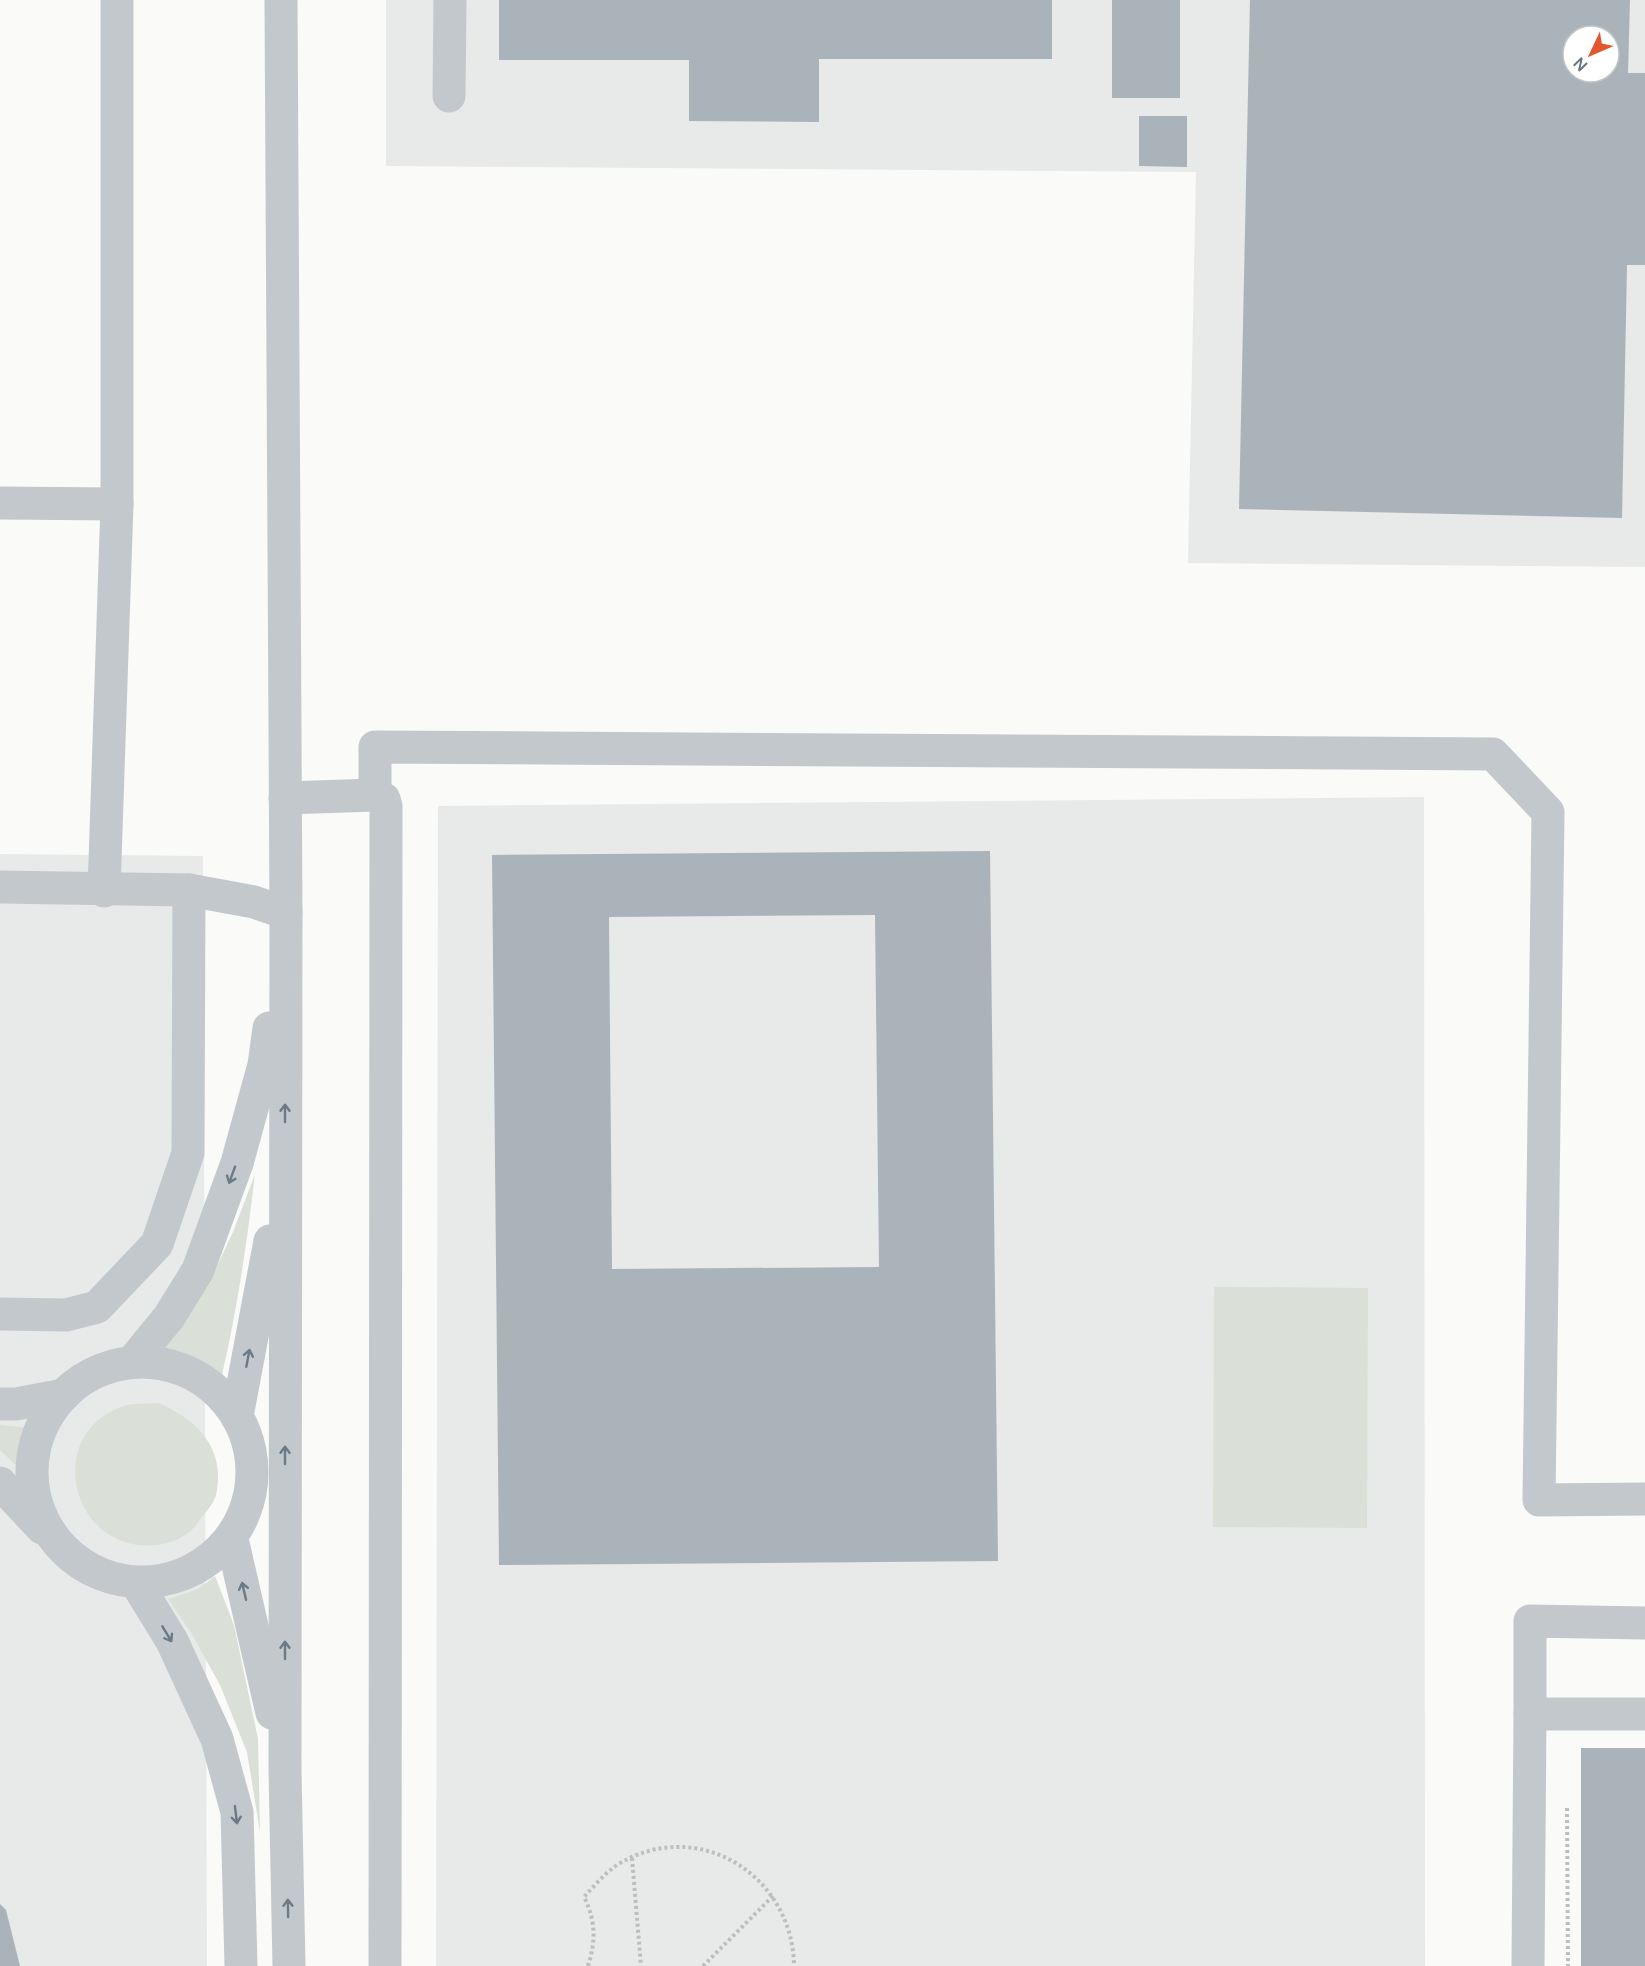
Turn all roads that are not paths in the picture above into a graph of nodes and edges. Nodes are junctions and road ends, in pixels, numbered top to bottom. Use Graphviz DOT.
graph roads {
  1 [pos="117,0"];
  2 [pos="281,0"];
  3 [pos="450,0"];
  4 [pos="449,96"];
  5 [pos="0,503"];
  6 [pos="117,504"];
  7 [pos="375,795"];
  8 [pos="285,798"];
  9 [pos="0,887"];
  10 [pos="189,890"];
  11 [pos="104,891"];
  12 [pos="286,913"];
  13 [pos="285,1160"];
  14 [pos="0,1314"];
  15 [pos="133,1362"];
  16 [pos="64,1395"];
  17 [pos="0,1404"];
  18 [pos="237,1416"];
  19 [pos="0,1483"];
  20 [pos="1645,1499"];
  21 [pos="51,1538"];
  22 [pos="232,1539"];
  23 [pos="137,1584"];
  24 [pos="1645,1623"];
  25 [pos="1530,1714"];
  26 [pos="1645,1714"];
  27 [pos="285,1770"];
  28 [pos="241,1927"];
  29 [pos="218,1966"];
  30 [pos="241,1966"];
  31 [pos="289,1966"];
  32 [pos="385,1966"];
  33 [pos="1528,1966"];
  1 -- 6 [label="street"];
  2 -- 8 [label="street"];
  3 -- 4 [label="street"];
  5 -- 6 [label="street"];
  6 -- 11 [label="street"];
  7 -- 8 [label="street"];
  7 -- 20 [label="street"];
  7 -- 32 [label="street"];
  8 -- 12 [label="street"];
  9 -- 11 [label="street"];
  10 -- 11 [label="street"];
  10 -- 12 [label="street"];
  10 -- 14 [label="street"];
  13 -- 12 [label="street, one-way"];
  12 -- 15 [label="street, one-way"];
  18 -- 13 [label="street, one-way"];
  27 -- 13 [label="street, one-way"];
  15 -- 16 [label="street"];
  15 -- 18 [label="street"];
  16 -- 17 [label="street"];
  16 -- 21 [label="street"];
  18 -- 22 [label="street"];
  19 -- 21 [label="street"];
  21 -- 23 [label="street"];
  22 -- 23 [label="street"];
  27 -- 22 [label="street, one-way"];
  23 -- 28 [label="street, one-way"];
  24 -- 25 [label="street"];
  25 -- 26 [label="street"];
  25 -- 33 [label="street"];
  31 -- 27 [label="street, one-way"];
  28 -- 29 [label="street"];
  28 -- 30 [label="street"];
}
